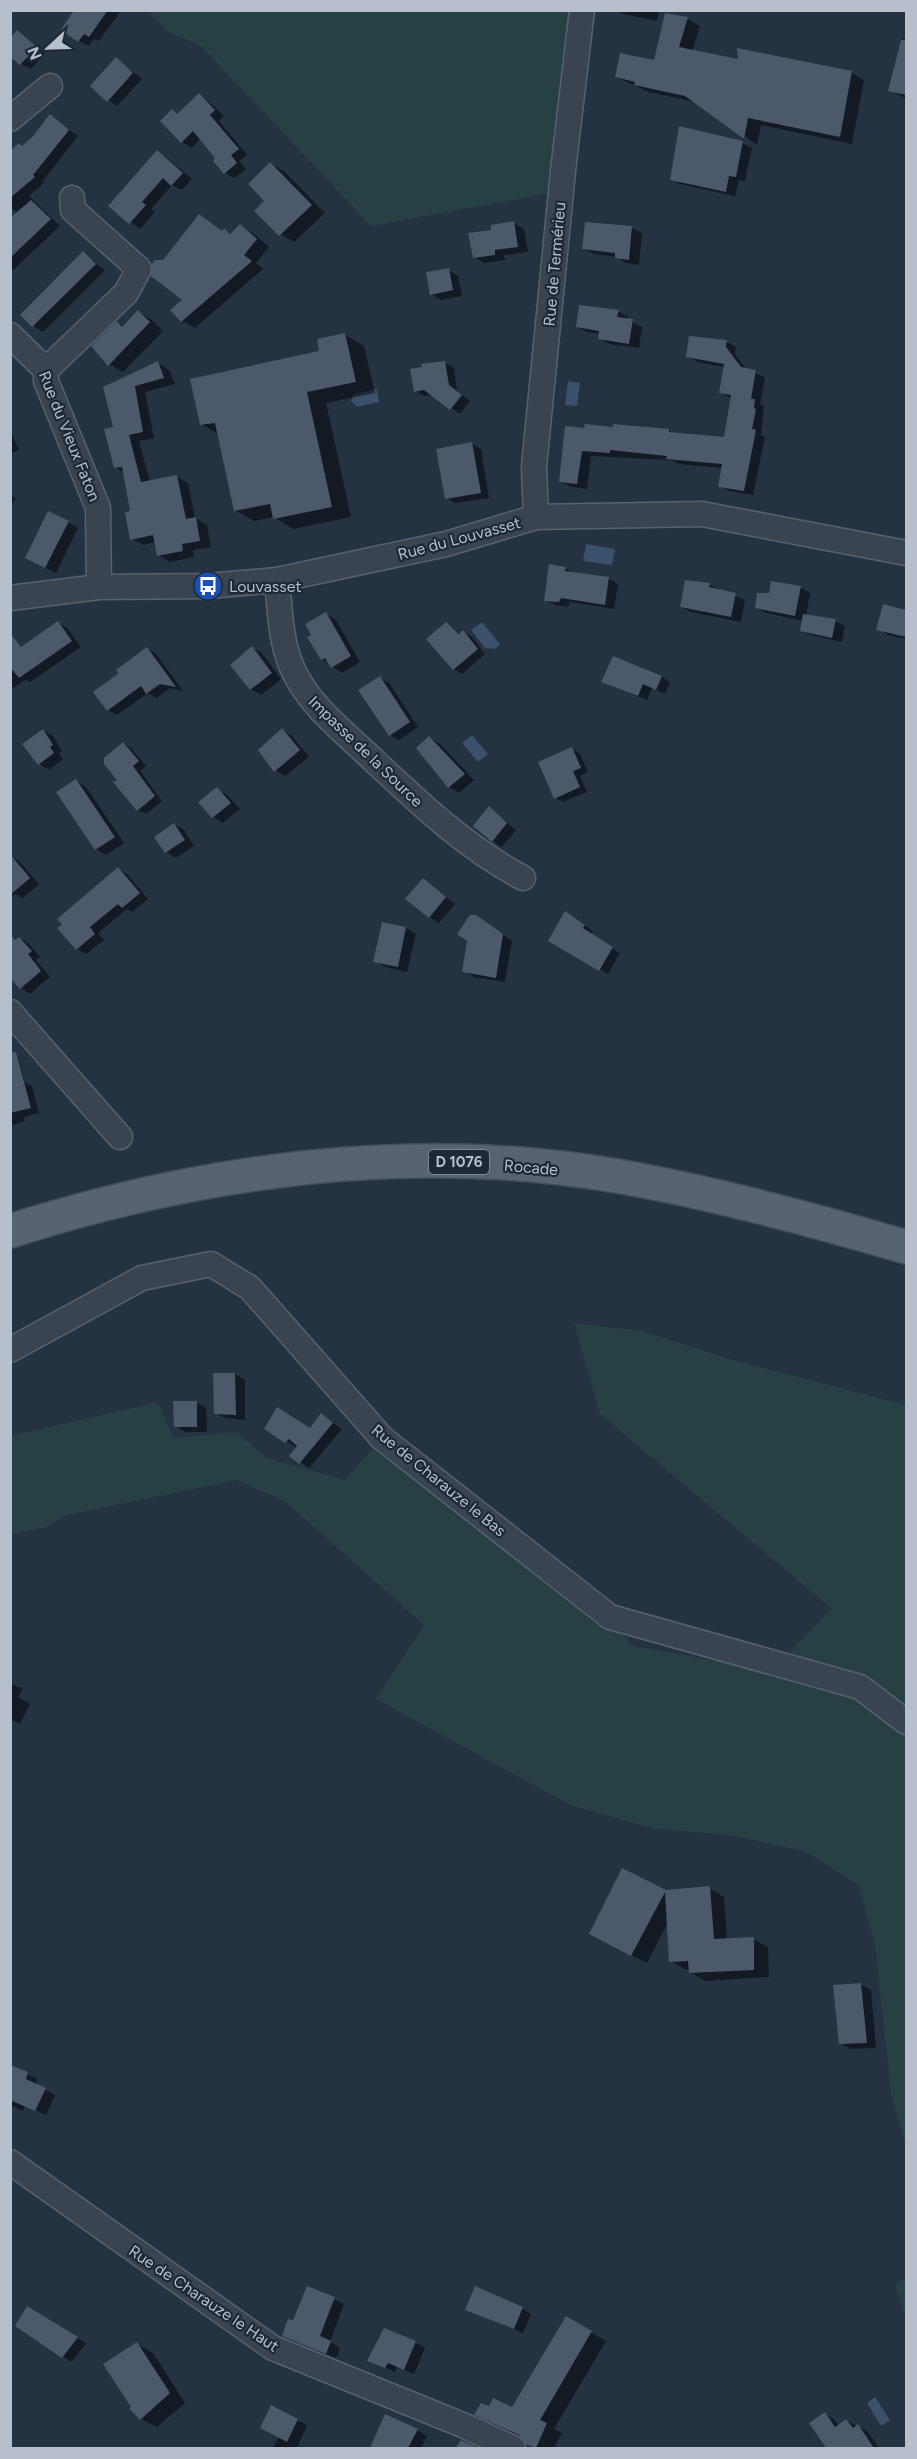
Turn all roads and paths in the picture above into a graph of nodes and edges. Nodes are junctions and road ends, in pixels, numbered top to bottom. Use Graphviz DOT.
graph roads {
  1 [pos="582,10"];
  2 [pos="50,86"];
  3 [pos="10,119"];
  4 [pos="72,198"];
  5 [pos="10,335"];
  6 [pos="46,370"];
  7 [pos="536,517"];
  8 [pos="906,553"];
  9 [pos="278,580"];
  10 [pos="99,587"];
  11 [pos="10,598"];
  12 [pos="523,878"];
  13 [pos="10,1012"];
  14 [pos="120,1137"];
  15 [pos="10,1231"];
  16 [pos="906,1247"];
  17 [pos="10,1350"];
  18 [pos="906,1722"];
  19 [pos="10,2162"];
  20 [pos="513,2448"];
  1 -- 7 [label="street, Rue de Termérieu"];
  2 -- 3 [label="street"];
  4 -- 6 [label="street"];
  5 -- 6 [label="street, Rue du Vieux Faton"];
  6 -- 10 [label="street, Rue du Vieux Faton"];
  7 -- 8 [label="street, Rue du Louvasset"];
  7 -- 9 [label="street, Rue du Louvasset"];
  9 -- 10 [label="street, Rue du Louvasset"];
  9 -- 12 [label="street, Impasse de la Source"];
  10 -- 11 [label="street, Rue du Louvasset"];
  13 -- 14 [label="street"];
  15 -- 16 [label="main road, Rocade / D 1076"];
  17 -- 18 [label="street, Rue de Charauze le Bas"];
  19 -- 20 [label="street, Rue de Charauze le Haut"];
}
